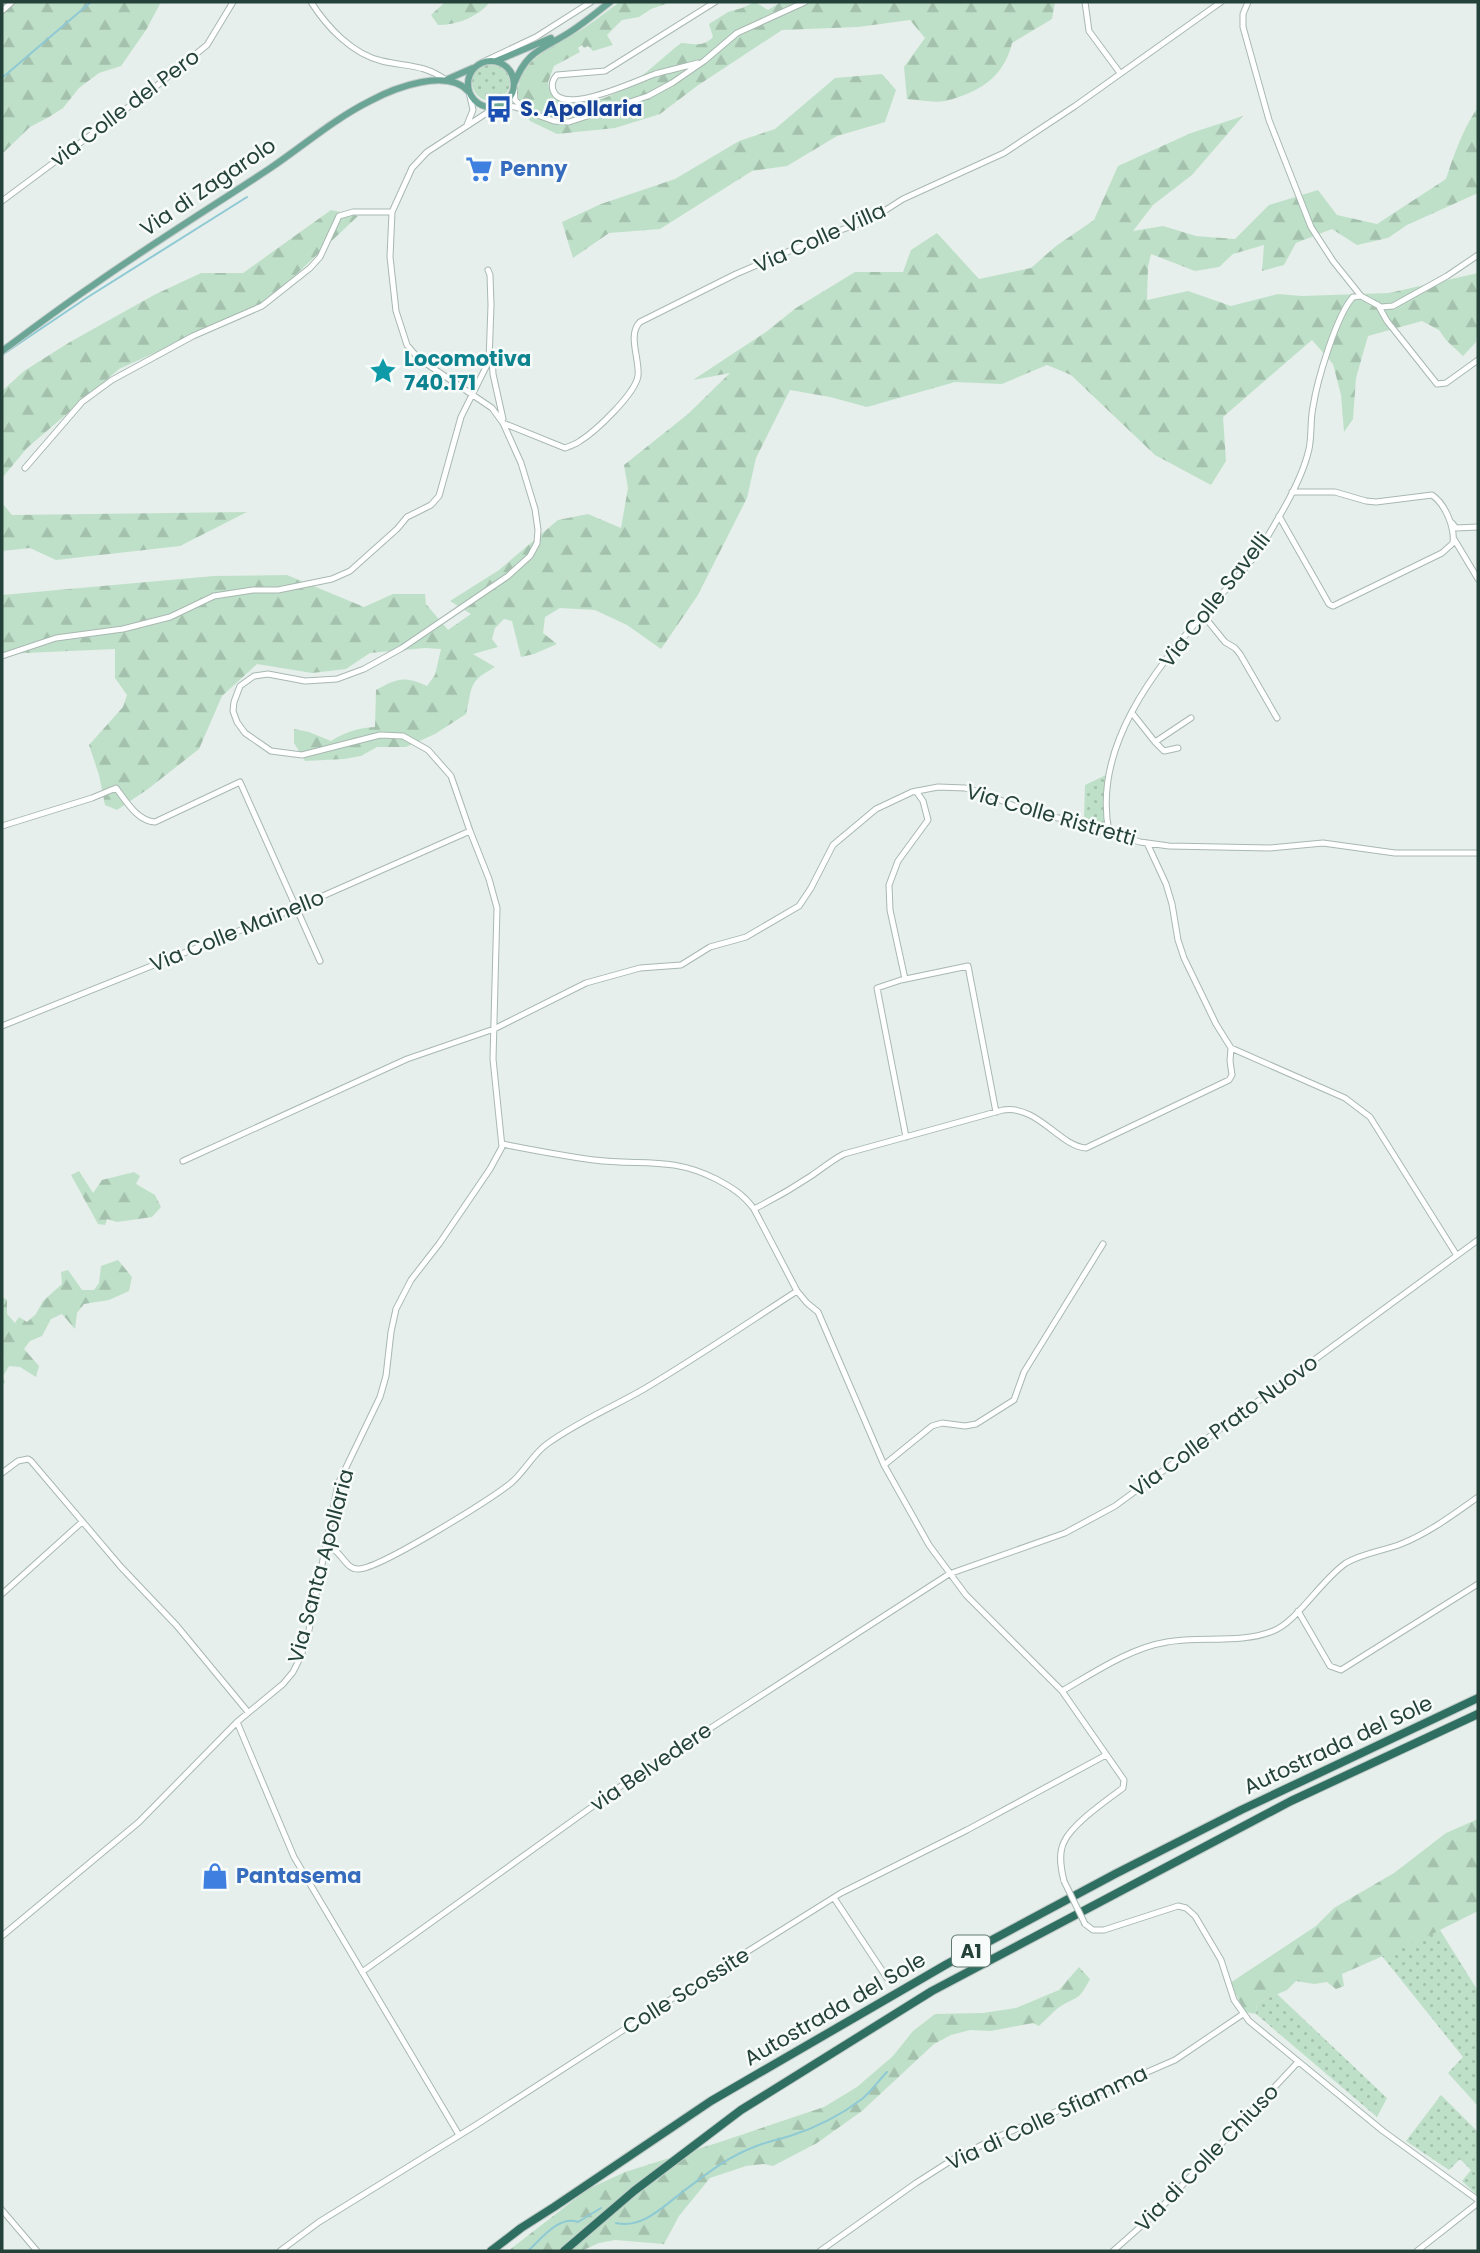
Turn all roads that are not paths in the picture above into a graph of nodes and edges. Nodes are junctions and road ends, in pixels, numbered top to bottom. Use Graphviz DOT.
graph roads {
  1 [pos="12,2"];
  2 [pos="233,2"];
  3 [pos="311,2"];
  4 [pos="591,2"];
  5 [pos="610,2"];
  6 [pos="715,2"];
  7 [pos="805,2"];
  8 [pos="1085,2"];
  9 [pos="1221,2"];
  10 [pos="1248,2"];
  11 [pos="2,11"];
  12 [pos="575,29"];
  13 [pos="495,61"];
  14 [pos="704,61"];
  15 [pos="483,62"];
  16 [pos="475,67"];
  17 [pos="1120,73"];
  18 [pos="446,80"];
  19 [pos="513,86"];
  20 [pos="469,92"];
  21 [pos="499,105"];
  22 [pos="531,112"];
  23 [pos="464,128"];
  24 [pos="2,201"];
  25 [pos="392,212"];
  26 [pos="1478,255"];
  27 [pos="488,270"];
  28 [pos="1361,296"];
  29 [pos="1378,305"];
  30 [pos="491,340"];
  31 [pos="2,351"];
  32 [pos="1478,360"];
  33 [pos="472,396"];
  34 [pos="503,423"];
  35 [pos="25,468"];
  36 [pos="1292,492"];
  37 [pos="1279,516"];
  38 [pos="1450,522"];
  39 [pos="1478,527"];
  40 [pos="1454,539"];
  41 [pos="1478,579"];
  42 [pos="1203,615"];
  43 [pos="2,656"];
  44 [pos="1132,713"];
  45 [pos="1191,718"];
  46 [pos="1277,718"];
  47 [pos="1155,742"];
  48 [pos="1178,748"];
  49 [pos="916,791"];
  50 [pos="2,826"];
  51 [pos="470,831"];
  52 [pos="1109,831"];
  53 [pos="1147,843"];
  54 [pos="1478,853"];
  55 [pos="297,908"];
  56 [pos="320,961"];
  57 [pos="905,979"];
  58 [pos="2,1026"];
  59 [pos="494,1029"];
  60 [pos="1231,1048"];
  61 [pos="996,1112"];
  62 [pos="906,1137"];
  63 [pos="502,1144"];
  64 [pos="183,1161"];
  65 [pos="754,1209"];
  66 [pos="1478,1240"];
  67 [pos="1103,1244"];
  68 [pos="1456,1254"];
  69 [pos="797,1292"];
  70 [pos="884,1465"];
  71 [pos="2,1473"];
  72 [pos="1478,1497"];
  73 [pos="82,1522"];
  74 [pos="326,1547"];
  75 [pos="949,1574"];
  76 [pos="1478,1584"];
  77 [pos="2,1594"];
  78 [pos="1298,1611"];
  79 [pos="1062,1691"];
  80 [pos="1478,1698"];
  81 [pos="248,1712"];
  82 [pos="1478,1714"];
  83 [pos="237,1722"];
  84 [pos="1106,1755"];
  85 [pos="834,1898"];
  86 [pos="2,1936"];
  87 [pos="362,1972"];
  88 [pos="887,1978"];
  89 [pos="1243,2014"];
  90 [pos="1298,2062"];
  91 [pos="459,2135"];
  92 [pos="1478,2201"];
  93 [pos="2,2210"];
  94 [pos="37,2251"];
  95 [pos="280,2251"];
  96 [pos="491,2251"];
  97 [pos="564,2251"];
  98 [pos="820,2251"];
  99 [pos="1113,2251"];
  100 [pos="1417,2251"];
  1 -- 11 [label="street"];
  2 -- 24 [label="street, via Colle del Pero"];
  3 -- 18 [label="street"];
  4 -- 15 [label="street"];
  5 -- 12 [label="main road"];
  6 -- 14 [label="street"];
  7 -- 14 [label="street"];
  8 -- 17 [label="street"];
  9 -- 17 [label="street, Via Colle Villa"];
  10 -- 28 [label="street"];
  12 -- 13 [label="main road"];
  12 -- 19 [label="main road"];
  13 -- 15 [label="main road"];
  13 -- 19 [label="main road"];
  14 -- 22 [label="street"];
  15 -- 16 [label="main road"];
  16 -- 18 [label="main road, Via di Zagarolo"];
  16 -- 20 [label="main road"];
  17 -- 34 [label="street, Via Colle Villa"];
  18 -- 20 [label="main road"];
  18 -- 31 [label="main road, Via di Zagarolo"];
  19 -- 21 [label="main road"];
  19 -- 22 [label="street"];
  20 -- 21 [label="main road"];
  20 -- 23 [label="street"];
  21 -- 22 [label="street"];
  21 -- 23 [label="street"];
  23 -- 25 [label="street"];
  25 -- 33 [label="street"];
  25 -- 35 [label="street"];
  26 -- 29 [label="street"];
  27 -- 30 [label="street"];
  28 -- 29 [label="street"];
  28 -- 36 [label="street, Via Colle Savelli"];
  29 -- 32 [label="street"];
  30 -- 33 [label="street"];
  30 -- 34 [label="street"];
  33 -- 34 [label="street"];
  33 -- 43 [label="street"];
  34 -- 51 [label="street"];
  36 -- 37 [label="street, Via Colle Savelli"];
  36 -- 38 [label="street"];
  37 -- 40 [label="street"];
  37 -- 42 [label="street, Via Colle Savelli"];
  38 -- 39 [label="street"];
  38 -- 40 [label="street"];
  40 -- 41 [label="street"];
  42 -- 44 [label="street, Via Colle Savelli"];
  42 -- 46 [label="street"];
  44 -- 47 [label="street"];
  44 -- 52 [label="street, Via Colle Savelli"];
  45 -- 47 [label="street"];
  47 -- 48 [label="street"];
  49 -- 52 [label="street, Via Colle Ristretti"];
  49 -- 57 [label="street"];
  49 -- 59 [label="street, Via Colle Ristretti"];
  50 -- 55 [label="street"];
  51 -- 55 [label="street, Via Colle Mainello"];
  51 -- 59 [label="street"];
  52 -- 53 [label="street, Via Colle Ristretti"];
  53 -- 54 [label="street, Via Colle Ristretti"];
  53 -- 60 [label="street"];
  55 -- 56 [label="street"];
  55 -- 58 [label="street, Via Colle Mainello"];
  57 -- 61 [label="street"];
  57 -- 62 [label="street"];
  59 -- 63 [label="street"];
  59 -- 64 [label="street, Via Colle Ristretti"];
  60 -- 61 [label="street"];
  60 -- 68 [label="street"];
  61 -- 62 [label="street"];
  62 -- 65 [label="street"];
  63 -- 65 [label="street"];
  63 -- 74 [label="street, Via Santa Apollaria"];
  65 -- 69 [label="street"];
  66 -- 68 [label="street, Via Colle Prato Nuovo"];
  67 -- 70 [label="street"];
  68 -- 75 [label="street, Via Colle Prato Nuovo"];
  69 -- 70 [label="street"];
  69 -- 74 [label="street"];
  70 -- 75 [label="street"];
  71 -- 73 [label="street"];
  72 -- 78 [label="street"];
  73 -- 77 [label="street"];
  73 -- 81 [label="street"];
  74 -- 81 [label="street, Via Santa Apollaria"];
  75 -- 79 [label="street"];
  75 -- 87 [label="street, via Belvedere"];
  76 -- 78 [label="street"];
  78 -- 79 [label="street"];
  79 -- 84 [label="street"];
  80 -- 96 [label="highway, Autostrada del Sole / A1"];
  81 -- 83 [label="street, Via Santa Apollaria"];
  82 -- 97 [label="highway, Autostrada del Sole / A1"];
  83 -- 86 [label="street, Via Santa Apollaria"];
  83 -- 87 [label="street"];
  84 -- 85 [label="street, Colle Scossite"];
  84 -- 89 [label="street, bridge"];
  85 -- 88 [label="street"];
  85 -- 91 [label="street, Colle Scossite"];
  87 -- 91 [label="street"];
  89 -- 90 [label="street"];
  89 -- 98 [label="street, Via di Colle Sfiamma"];
  90 -- 92 [label="street"];
  90 -- 99 [label="street, Via di Colle Chiuso"];
  91 -- 95 [label="street, Colle Scossite"];
  92 -- 100 [label="street"];
  93 -- 94 [label="street"];
}
